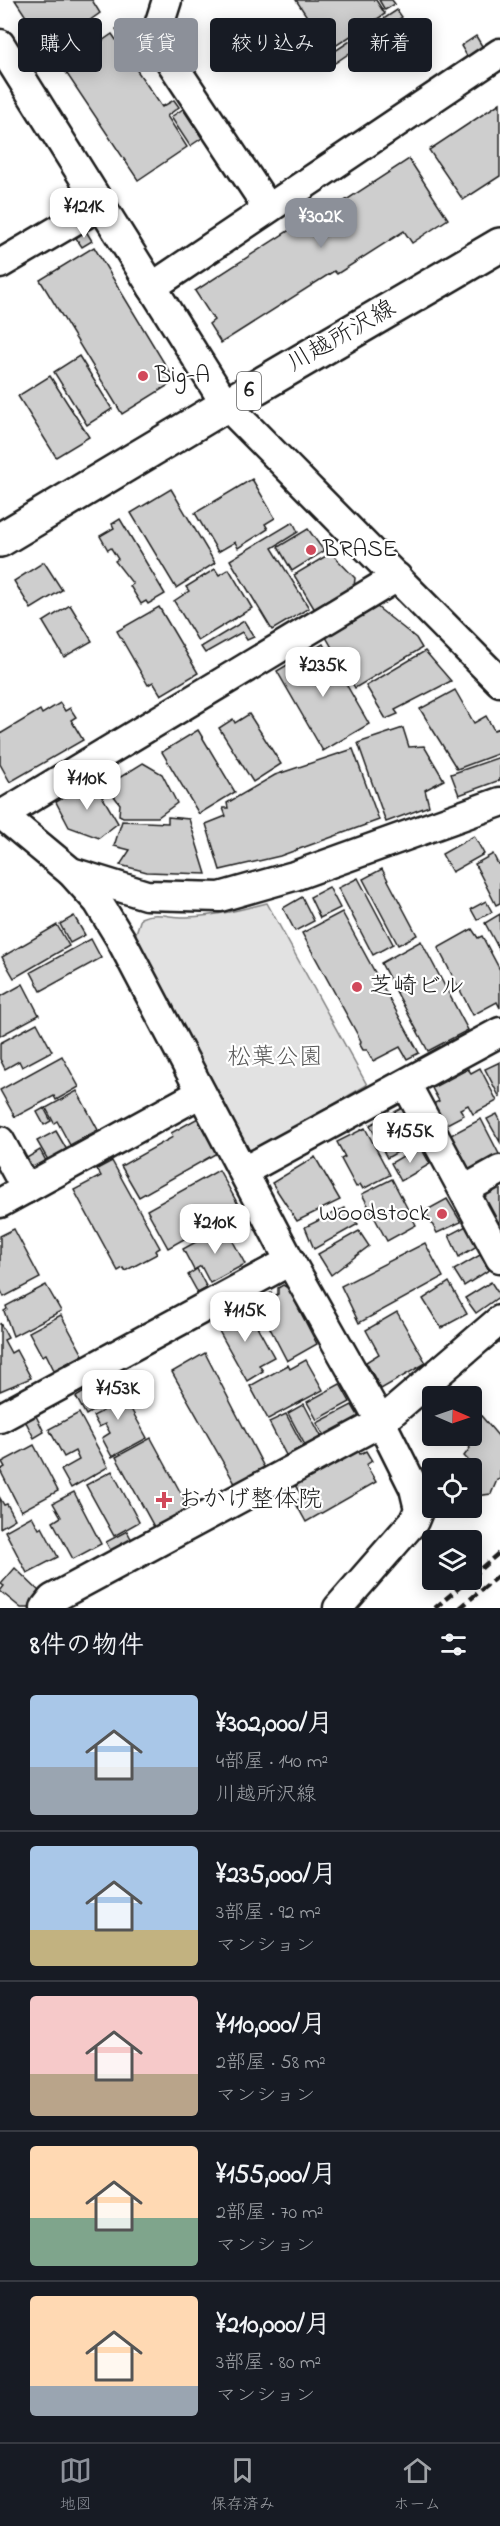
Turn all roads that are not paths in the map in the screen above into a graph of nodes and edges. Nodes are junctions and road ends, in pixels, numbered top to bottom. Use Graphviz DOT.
graph roads {
  1 [pos="167,0"];
  2 [pos="0,44"];
  3 [pos="500,53"];
  4 [pos="99,206"];
  5 [pos="268,208"];
  6 [pos="500,245"];
  7 [pos="0,264"];
  8 [pos="152,287"];
  9 [pos="226,405"];
  10 [pos="0,540"];
  11 [pos="397,577"];
  12 [pos="500,682"];
  13 [pos="500,802"];
  14 [pos="1,815"];
  15 [pos="71,872"];
  16 [pos="500,1032"];
  17 [pos="406,1084"];
  18 [pos="201,1093"];
  19 [pos="0,1141"];
  20 [pos="500,1170"];
  21 [pos="244,1171"];
  22 [pos="26,1189"];
  23 [pos="464,1190"];
  24 [pos="0,1203"];
  25 [pos="500,1258"];
  26 [pos="290,1262"];
  27 [pos="500,1320"];
  28 [pos="0,1418"];
  29 [pos="381,1422"];
  30 [pos="45,1608"];
  31 [pos="338,1608"];
  1 -- 5 [label="street"];
  2 -- 4 [label="street"];
  3 -- 5 [label="street"];
  4 -- 7 [label="street"];
  4 -- 8 [label="street"];
  5 -- 8 [label="street"];
  6 -- 9 [label="main road, 川越所沢線 / 6"];
  8 -- 9 [label="street"];
  9 -- 10 [label="main road, 川越所沢線 / 6"];
  9 -- 11 [label="street"];
  11 -- 12 [label="street"];
  11 -- 14 [label="street"];
  13 -- 15 [label="street"];
  14 -- 15 [label="street"];
  15 -- 18 [label="street"];
  16 -- 17 [label="street"];
  17 -- 21 [label="street"];
  17 -- 23 [label="street"];
  18 -- 21 [label="street"];
  18 -- 22 [label="street"];
  19 -- 22 [label="street"];
  20 -- 23 [label="street"];
  21 -- 26 [label="street"];
  22 -- 24 [label="street"];
  23 -- 25 [label="street"];
  26 -- 28 [label="street"];
  26 -- 29 [label="street"];
  27 -- 29 [label="street"];
  29 -- 30 [label="street"];
  29 -- 31 [label="street"];
}
